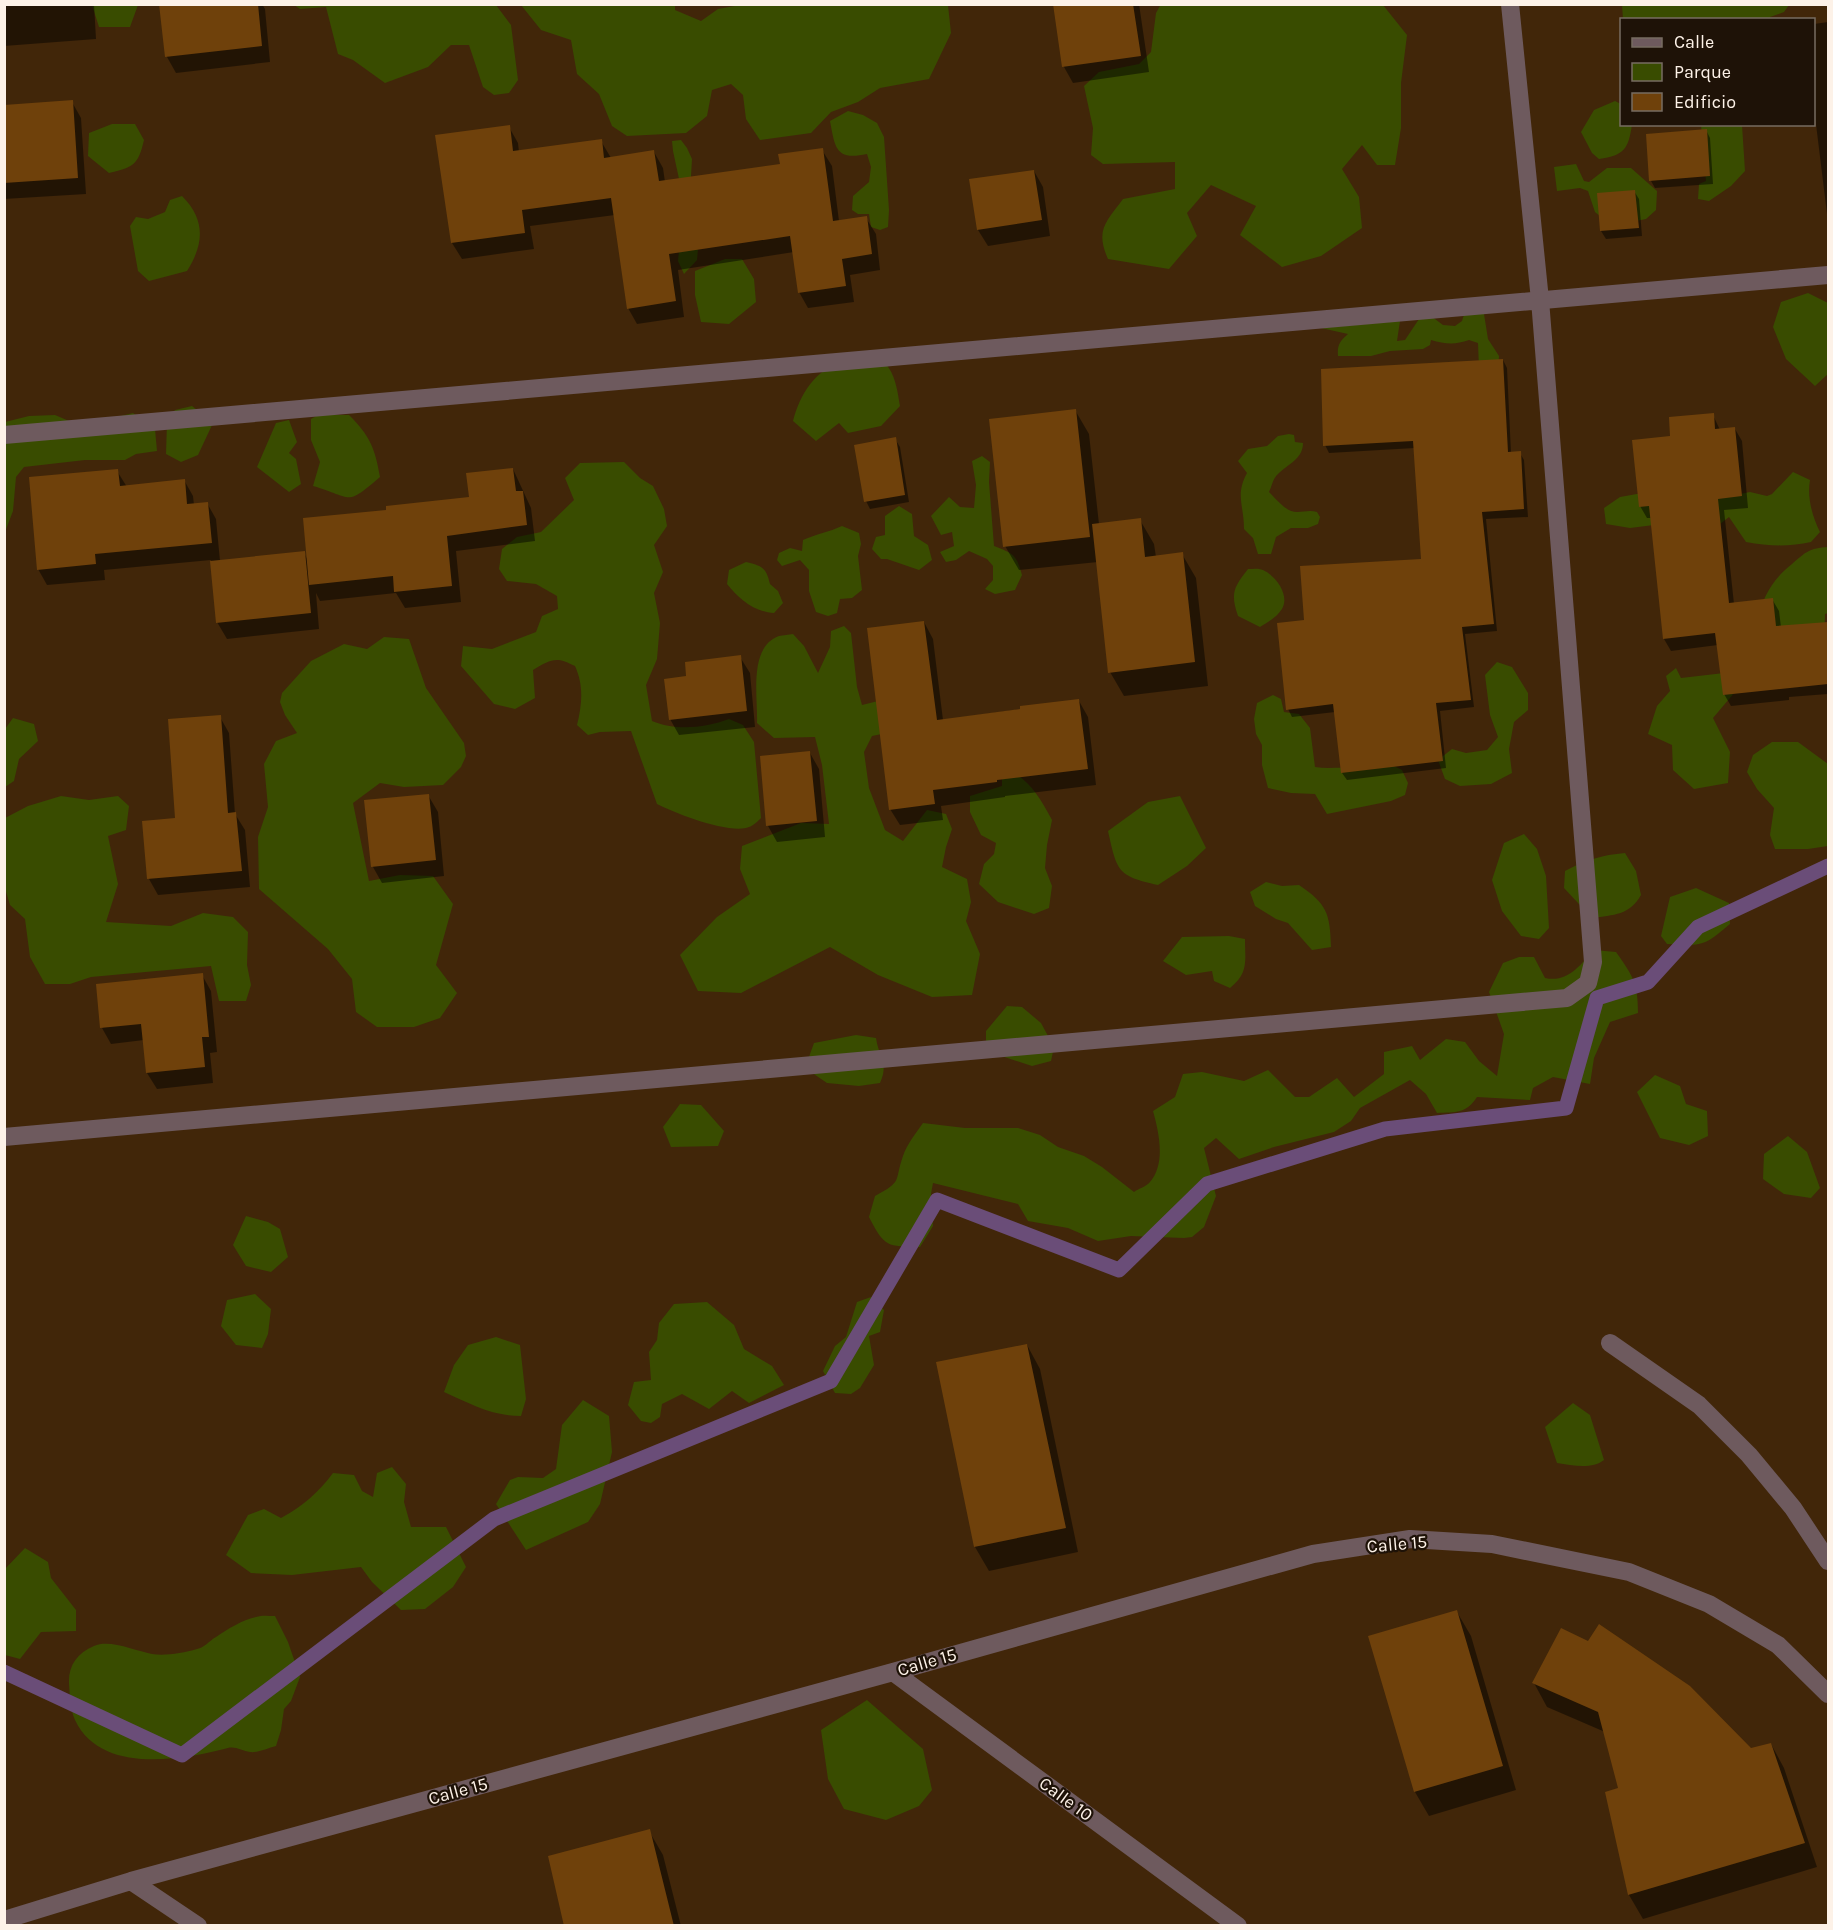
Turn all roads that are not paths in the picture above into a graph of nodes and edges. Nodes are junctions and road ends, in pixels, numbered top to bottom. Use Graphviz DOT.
graph roads {
  1 [pos="1510,4"];
  2 [pos="1828,274"];
  3 [pos="1540,300"];
  4 [pos="4,435"];
  5 [pos="5,1131"];
  6 [pos="1610,1343"];
  7 [pos="1828,1561"];
  8 [pos="893,1672"];
  9 [pos="1828,1694"];
  10 [pos="131,1881"];
  11 [pos="4,1920"];
  12 [pos="198,1926"];
  13 [pos="1238,1926"];
  1 -- 3 [label="street"];
  2 -- 3 [label="street"];
  3 -- 4 [label="street"];
  3 -- 5 [label="street"];
  6 -- 7 [label="street"];
  8 -- 9 [label="street, Calle 15"];
  8 -- 10 [label="street, Calle 15"];
  8 -- 13 [label="street, Calle 10"];
  10 -- 11 [label="street, Calle 15"];
  10 -- 12 [label="street"];
}
